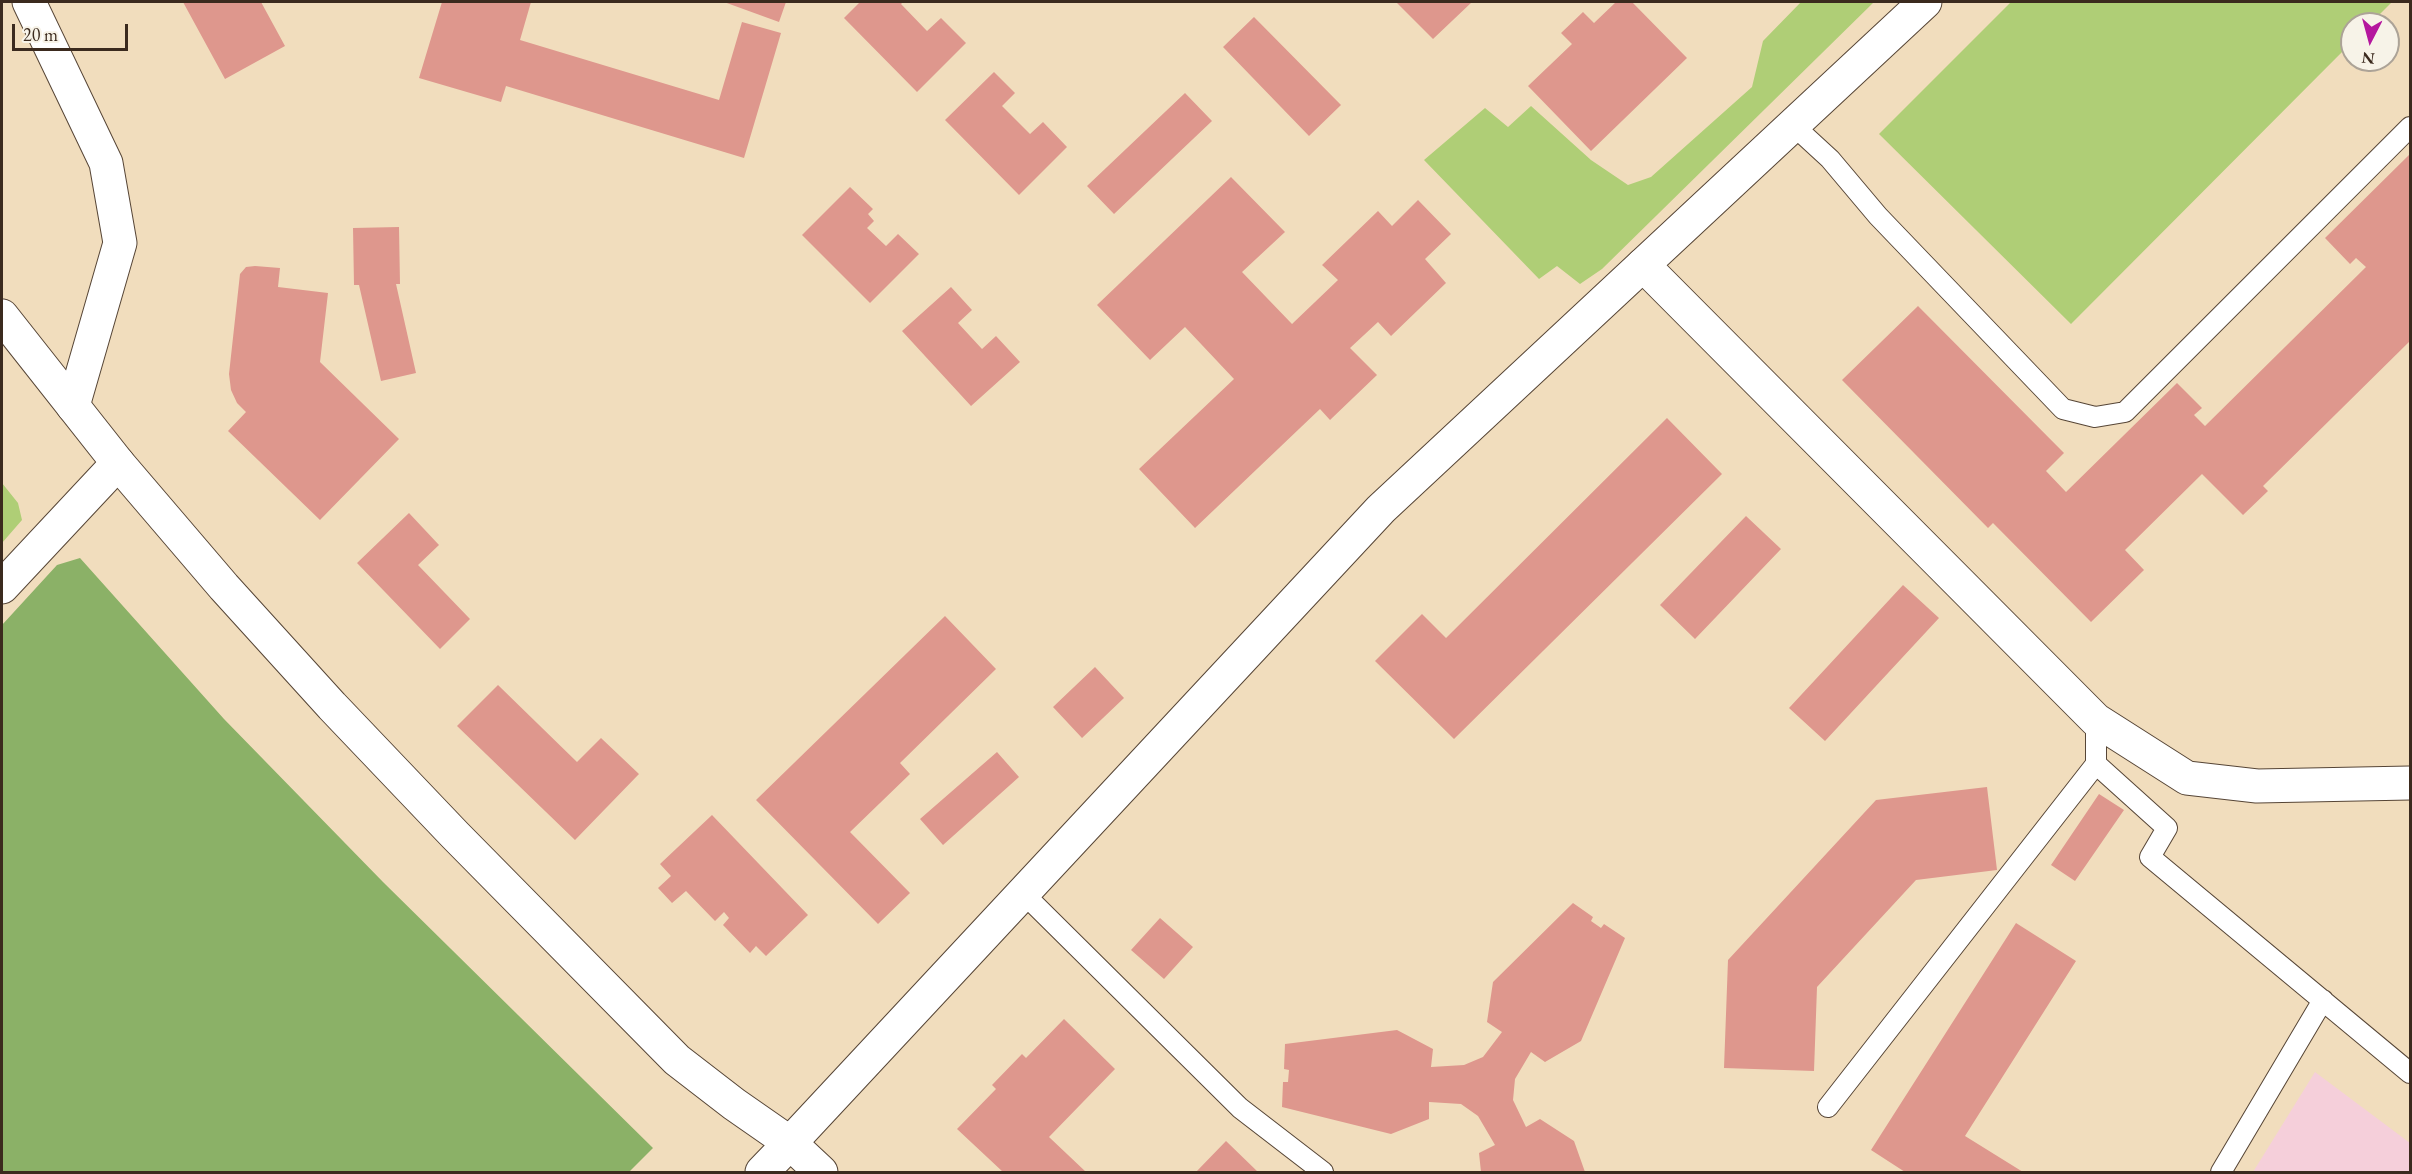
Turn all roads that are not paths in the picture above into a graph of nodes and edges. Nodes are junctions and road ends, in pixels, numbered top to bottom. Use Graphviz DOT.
graph roads {
  1 [pos="29,2"];
  2 [pos="1925,2"];
  3 [pos="1793,124"];
  4 [pos="2410,126"];
  5 [pos="1643,265"];
  6 [pos="2,316"];
  7 [pos="72,406"];
  8 [pos="118,463"];
  9 [pos="2,587"];
  10 [pos="2096,720"];
  11 [pos="2096,764"];
  12 [pos="2410,783"];
  13 [pos="1023,893"];
  14 [pos="2323,1000"];
  15 [pos="2410,1073"];
  16 [pos="1828,1107"];
  17 [pos="790,1143"];
  18 [pos="762,1173"];
  19 [pos="821,1173"];
  20 [pos="1323,1173"];
  21 [pos="2221,1173"];
  1 -- 7 [label="street"];
  2 -- 3 [label="street"];
  3 -- 4 [label="lane"];
  3 -- 5 [label="street"];
  5 -- 10 [label="street"];
  5 -- 13 [label="street"];
  6 -- 7 [label="street"];
  7 -- 8 [label="street"];
  8 -- 9 [label="street"];
  8 -- 17 [label="street"];
  10 -- 11 [label="lane"];
  10 -- 12 [label="street"];
  11 -- 14 [label="lane"];
  11 -- 16 [label="lane"];
  13 -- 17 [label="street"];
  13 -- 20 [label="lane"];
  14 -- 15 [label="lane"];
  14 -- 21 [label="lane"];
  17 -- 18 [label="street"];
  17 -- 19 [label="street"];
}
